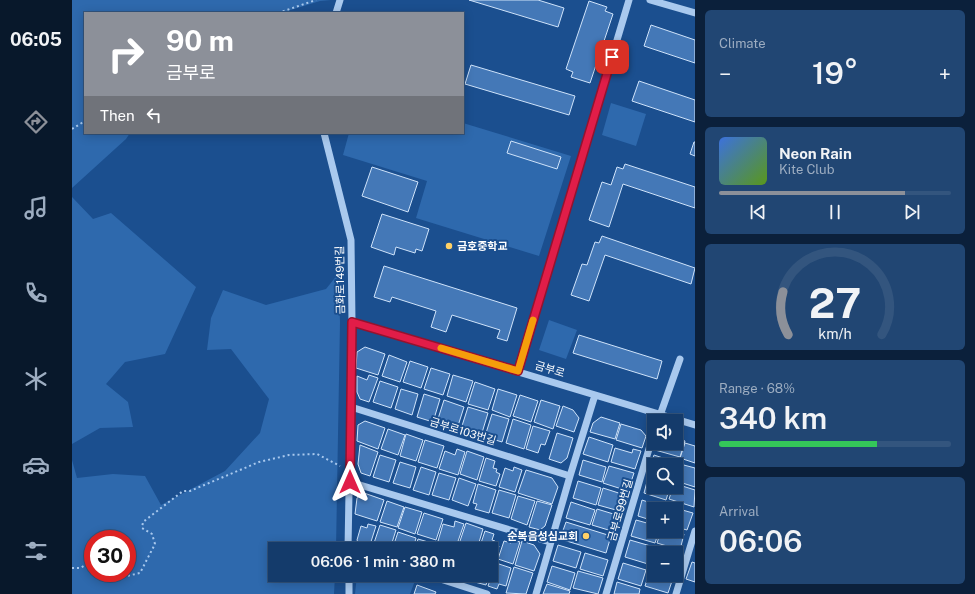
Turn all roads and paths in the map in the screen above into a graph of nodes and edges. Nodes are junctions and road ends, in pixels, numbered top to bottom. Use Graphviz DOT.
graph roads {
  1 [pos="316,0"];
  2 [pos="340,0"];
  3 [pos="629,0"];
  4 [pos="650,0"];
  5 [pos="281,12"];
  6 [pos="336,12"];
  7 [pos="695,13"];
  8 [pos="84,122"];
  9 [pos="72,129"];
  10 [pos="324,134"];
  11 [pos="352,322"];
  12 [pos="680,359"];
  13 [pos="518,371"];
  14 [pos="595,395"];
  15 [pos="351,407"];
  16 [pos="649,414"];
  17 [pos="661,414"];
  18 [pos="683,423"];
  19 [pos="695,425"];
  20 [pos="649,450"];
  21 [pos="342,467"];
  22 [pos="570,476"];
  23 [pos="350,482"];
  24 [pos="695,531"];
  25 [pos="348,542"];
  26 [pos="550,542"];
  27 [pos="84,566"];
  28 [pos="72,568"];
  29 [pos="136,574"];
  30 [pos="349,582"];
  31 [pos="450,582"];
  32 [pos="349,594"];
  33 [pos="487,594"];
  34 [pos="536,594"];
  35 [pos="606,594"];
  36 [pos="676,594"];
  1 -- 5 [label="path"];
  2 -- 6 [label="street"];
  3 -- 13 [label="street"];
  4 -- 7 [label="street"];
  8 -- 9 [label="path"];
  10 -- 11 [label="street, 금화로149번길"];
  11 -- 13 [label="street, 금부로"];
  11 -- 15 [label="street, 금화로149번길"];
  12 -- 17 [label="street"];
  13 -- 14 [label="street, 금부로"];
  14 -- 16 [label="street, 금부로"];
  14 -- 22 [label="street"];
  15 -- 22 [label="street, 금부로103번길"];
  15 -- 23 [label="street, 금화로149번길"];
  18 -- 19 [label="street, 금부로"];
  20 -- 35 [label="street, 금부로99번길"];
  21 -- 29 [label="path"];
  22 -- 26 [label="street"];
  23 -- 25 [label="street, 금화로149번길"];
  23 -- 26 [label="street"];
  24 -- 36 [label="street"];
  26 -- 34 [label="street"];
  27 -- 28 [label="path"];
  30 -- 32 [label="street"];
  31 -- 33 [label="street"];
}
